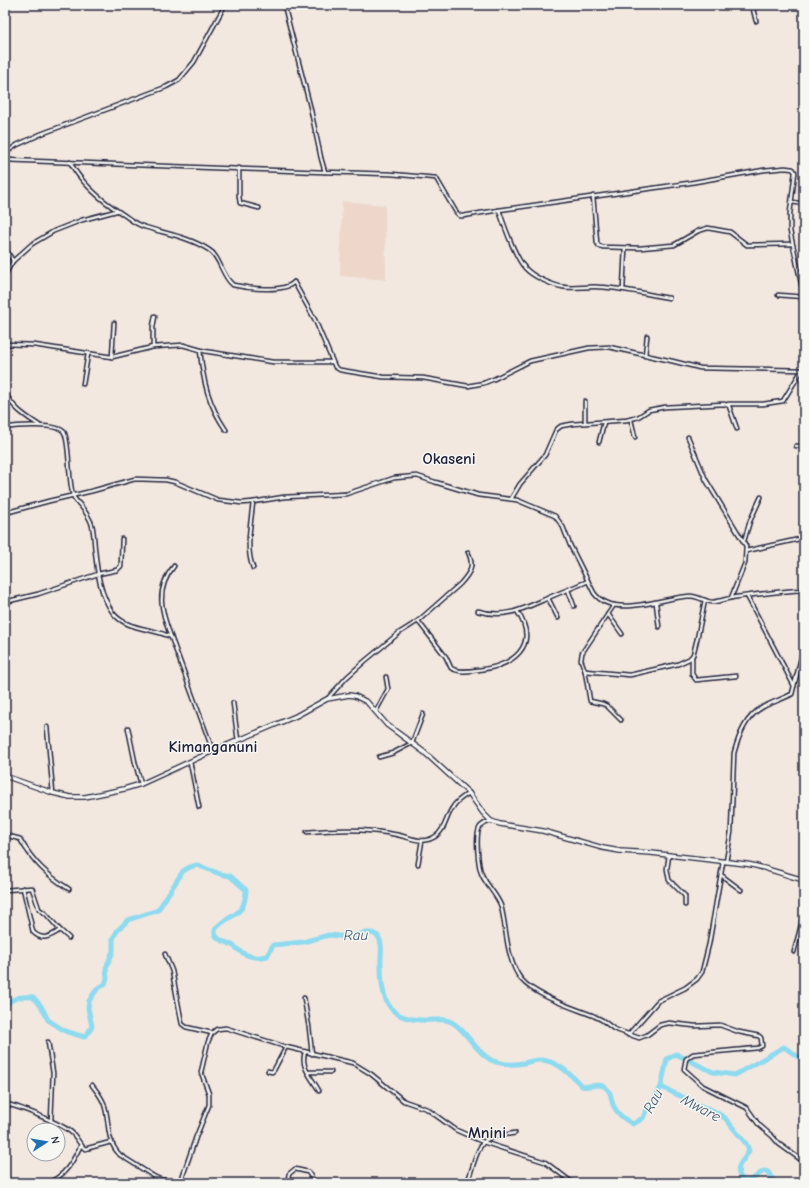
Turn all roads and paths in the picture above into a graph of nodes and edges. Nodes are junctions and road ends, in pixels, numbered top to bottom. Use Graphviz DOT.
graph roads {
  1 [pos="225,5"];
  2 [pos="284,5"];
  3 [pos="752,5"];
  4 [pos="756,21"];
  5 [pos="5,153"];
  6 [pos="5,160"];
  7 [pos="70,162"];
  8 [pos="239,168"];
  9 [pos="325,172"];
  10 [pos="593,196"];
  11 [pos="792,202"];
  12 [pos="804,204"];
  13 [pos="259,208"];
  14 [pos="499,210"];
  15 [pos="116,211"];
  16 [pos="792,244"];
  17 [pos="5,248"];
  18 [pos="625,249"];
  19 [pos="13,261"];
  20 [pos="5,267"];
  21 [pos="9,268"];
  22 [pos="5,275"];
  23 [pos="623,289"];
  24 [pos="778,295"];
  25 [pos="669,298"];
  26 [pos="155,316"];
  27 [pos="114,323"];
  28 [pos="647,336"];
  29 [pos="5,344"];
  30 [pos="153,347"];
  31 [pos="200,350"];
  32 [pos="88,354"];
  33 [pos="645,356"];
  34 [pos="112,357"];
  35 [pos="333,362"];
  36 [pos="803,369"];
  37 [pos="83,384"];
  38 [pos="5,391"];
  39 [pos="585,401"];
  40 [pos="726,404"];
  41 [pos="631,420"];
  42 [pos="604,422"];
  43 [pos="585,423"];
  44 [pos="39,426"];
  45 [pos="5,428"];
  46 [pos="738,429"];
  47 [pos="226,430"];
  48 [pos="635,437"];
  49 [pos="688,437"];
  50 [pos="599,442"];
  51 [pos="796,446"];
  52 [pos="804,446"];
  53 [pos="73,496"];
  54 [pos="762,497"];
  55 [pos="511,499"];
  56 [pos="253,502"];
  57 [pos="5,513"];
  58 [pos="804,538"];
  59 [pos="122,539"];
  60 [pos="744,542"];
  61 [pos="746,551"];
  62 [pos="468,552"];
  63 [pos="174,566"];
  64 [pos="253,568"];
  65 [pos="98,574"];
  66 [pos="588,581"];
  67 [pos="568,590"];
  68 [pos="804,590"];
  69 [pos="747,596"];
  70 [pos="548,598"];
  71 [pos="730,598"];
  72 [pos="704,600"];
  73 [pos="5,602"];
  74 [pos="656,603"];
  75 [pos="614,605"];
  76 [pos="574,606"];
  77 [pos="478,611"];
  78 [pos="517,612"];
  79 [pos="608,614"];
  80 [pos="558,618"];
  81 [pos="418,621"];
  82 [pos="659,627"];
  83 [pos="622,634"];
  84 [pos="171,637"];
  85 [pos="804,646"];
  86 [pos="692,657"];
  87 [pos="585,671"];
  88 [pos="736,676"];
  89 [pos="386,677"];
  90 [pos="794,686"];
  91 [pos="327,699"];
  92 [pos="233,703"];
  93 [pos="376,711"];
  94 [pos="422,714"];
  95 [pos="621,720"];
  96 [pos="47,727"];
  97 [pos="128,728"];
  98 [pos="238,741"];
  99 [pos="412,743"];
  100 [pos="213,751"];
  101 [pos="379,757"];
  102 [pos="190,762"];
  103 [pos="5,776"];
  104 [pos="142,784"];
  105 [pos="53,793"];
  106 [pos="469,793"];
  107 [pos="200,807"];
  108 [pos="491,820"];
  109 [pos="307,832"];
  110 [pos="5,835"];
  111 [pos="422,841"];
  112 [pos="804,844"];
  113 [pos="669,855"];
  114 [pos="804,856"];
  115 [pos="725,862"];
  116 [pos="418,864"];
  117 [pos="721,875"];
  118 [pos="804,880"];
  119 [pos="23,888"];
  120 [pos="5,890"];
  121 [pos="69,890"];
  122 [pos="741,890"];
  123 [pos="685,904"];
  124 [pos="804,914"];
  125 [pos="60,930"];
  126 [pos="68,938"];
  127 [pos="794,952"];
  128 [pos="165,954"];
  129 [pos="304,998"];
  130 [pos="212,1032"];
  131 [pos="628,1035"];
  132 [pos="48,1042"];
  133 [pos="286,1047"];
  134 [pos="305,1052"];
  135 [pos="312,1054"];
  136 [pos="268,1072"];
  137 [pos="308,1072"];
  138 [pos="332,1072"];
  139 [pos="92,1084"];
  140 [pos="319,1091"];
  141 [pos="5,1104"];
  142 [pos="51,1121"];
  143 [pos="515,1133"];
  144 [pos="111,1142"];
  145 [pos="483,1142"];
  146 [pos="81,1145"];
  147 [pos="804,1162"];
  148 [pos="181,1181"];
  149 [pos="47,1183"];
  150 [pos="188,1183"];
  151 [pos="287,1183"];
  152 [pos="315,1183"];
  153 [pos="467,1183"];
  154 [pos="573,1183"];
  1 -- 5 [label="street"];
  2 -- 9 [label="street"];
  3 -- 4 [label="street"];
  6 -- 7 [label="street"];
  7 -- 8 [label="street"];
  7 -- 15 [label="street"];
  8 -- 9 [label="street"];
  8 -- 13 [label="street"];
  9 -- 14 [label="street"];
  10 -- 11 [label="street"];
  10 -- 14 [label="street"];
  10 -- 18 [label="street"];
  11 -- 12 [label="street"];
  11 -- 16 [label="street"];
  14 -- 23 [label="street"];
  15 -- 19 [label="street"];
  15 -- 35 [label="street"];
  16 -- 18 [label="street"];
  16 -- 24 [label="street"];
  17 -- 19 [label="street"];
  18 -- 23 [label="street"];
  19 -- 21 [label="street"];
  20 -- 21 [label="street"];
  21 -- 22 [label="street"];
  23 -- 25 [label="street"];
  26 -- 30 [label="street"];
  27 -- 34 [label="street"];
  28 -- 33 [label="street"];
  29 -- 32 [label="street"];
  30 -- 31 [label="street"];
  30 -- 34 [label="street"];
  31 -- 35 [label="street"];
  31 -- 47 [label="street"];
  32 -- 34 [label="street"];
  32 -- 37 [label="street"];
  33 -- 35 [label="street"];
  33 -- 36 [label="street"];
  36 -- 40 [label="street"];
  38 -- 44 [label="street"];
  39 -- 43 [label="street"];
  40 -- 41 [label="street"];
  40 -- 46 [label="street"];
  41 -- 42 [label="street"];
  41 -- 48 [label="street"];
  42 -- 43 [label="street"];
  42 -- 50 [label="street"];
  43 -- 55 [label="street"];
  44 -- 45 [label="street"];
  44 -- 53 [label="street"];
  49 -- 60 [label="street"];
  51 -- 52 [label="street"];
  53 -- 56 [label="street"];
  53 -- 57 [label="street"];
  53 -- 65 [label="street"];
  54 -- 60 [label="street"];
  55 -- 56 [label="street"];
  55 -- 66 [label="street"];
  56 -- 64 [label="street"];
  58 -- 61 [label="street"];
  59 -- 65 [label="street"];
  60 -- 61 [label="street"];
  61 -- 71 [label="street"];
  62 -- 81 [label="street"];
  63 -- 84 [label="street"];
  65 -- 73 [label="street"];
  65 -- 84 [label="street"];
  66 -- 67 [label="street"];
  66 -- 75 [label="street"];
  67 -- 70 [label="street"];
  67 -- 76 [label="street"];
  68 -- 69 [label="street"];
  69 -- 71 [label="street"];
  69 -- 90 [label="street"];
  70 -- 78 [label="street"];
  70 -- 80 [label="street"];
  71 -- 72 [label="street"];
  72 -- 74 [label="street"];
  72 -- 86 [label="street"];
  74 -- 75 [label="street"];
  74 -- 82 [label="street"];
  75 -- 79 [label="street"];
  77 -- 78 [label="street"];
  78 -- 81 [label="street"];
  79 -- 83 [label="street"];
  79 -- 87 [label="street"];
  81 -- 91 [label="street"];
  84 -- 100 [label="street"];
  85 -- 90 [label="street"];
  86 -- 87 [label="street"];
  86 -- 88 [label="street"];
  87 -- 95 [label="street"];
  89 -- 93 [label="street"];
  90 -- 115 [label="street"];
  91 -- 93 [label="street"];
  91 -- 98 [label="street"];
  92 -- 98 [label="street"];
  93 -- 99 [label="street"];
  94 -- 99 [label="street"];
  96 -- 105 [label="street"];
  97 -- 104 [label="street"];
  98 -- 100 [label="street"];
  99 -- 101 [label="street"];
  99 -- 106 [label="street"];
  100 -- 102 [label="street"];
  102 -- 104 [label="street"];
  102 -- 107 [label="street"];
  103 -- 105 [label="street"];
  104 -- 105 [label="street"];
  106 -- 108 [label="street"];
  106 -- 111 [label="street"];
  108 -- 113 [label="street"];
  108 -- 131 [label="street"];
  109 -- 111 [label="street"];
  110 -- 121 [label="street"];
  111 -- 116 [label="street"];
  112 -- 114 [label="street"];
  113 -- 115 [label="street"];
  113 -- 123 [label="street"];
  115 -- 117 [label="street"];
  115 -- 118 [label="street"];
  117 -- 122 [label="street"];
  117 -- 131 [label="street"];
  119 -- 120 [label="street"];
  119 -- 125 [label="street"];
  119 -- 125 [label="street"];
  124 -- 127 [label="street"];
  125 -- 126 [label="street"];
  128 -- 130 [label="street"];
  129 -- 135 [label="street"];
  130 -- 133 [label="street"];
  130 -- 148 [label="street"];
  131 -- 147 [label="street"];
  132 -- 142 [label="street"];
  133 -- 134 [label="street"];
  133 -- 136 [label="street"];
  134 -- 135 [label="street"];
  134 -- 137 [label="street"];
  135 -- 145 [label="street"];
  137 -- 138 [label="street"];
  137 -- 140 [label="street"];
  139 -- 144 [label="street"];
  141 -- 142 [label="street"];
  142 -- 146 [label="street"];
  143 -- 145 [label="street"];
  144 -- 146 [label="street"];
  144 -- 148 [label="street"];
  145 -- 153 [label="street"];
  145 -- 154 [label="street"];
  146 -- 149 [label="street"];
  148 -- 150 [label="street"];
  151 -- 152 [label="street"];
}
